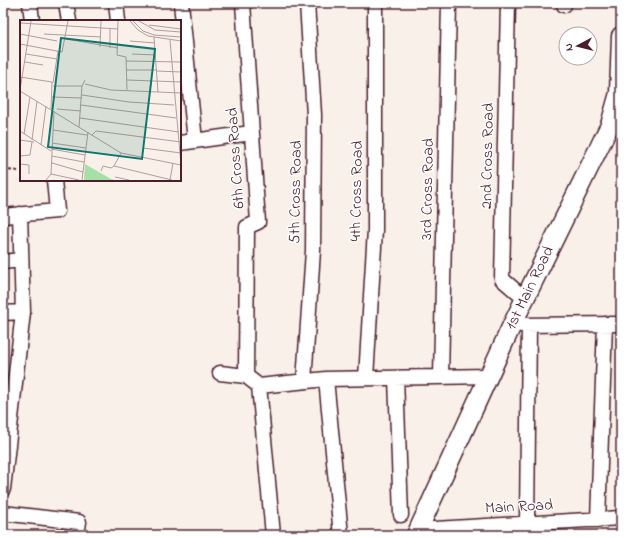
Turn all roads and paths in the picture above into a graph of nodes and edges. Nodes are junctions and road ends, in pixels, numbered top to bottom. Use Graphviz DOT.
graph roads {
  1 [pos="30,3"];
  2 [pos="66,3"];
  3 [pos="116,3"];
  4 [pos="181,3"];
  5 [pos="243,3"];
  6 [pos="307,3"];
  7 [pos="375,3"];
  8 [pos="449,3"];
  9 [pos="508,3"];
  10 [pos="32,20"];
  11 [pos="69,20"];
  12 [pos="118,20"];
  13 [pos="621,36"];
  14 [pos="615,127"];
  15 [pos="251,134"];
  16 [pos="194,141"];
  17 [pos="181,143"];
  18 [pos="3,170"];
  19 [pos="20,171"];
  20 [pos="54,181"];
  21 [pos="20,214"];
  22 [pos="3,216"];
  23 [pos="21,260"];
  24 [pos="3,262"];
  25 [pos="525,299"];
  26 [pos="23,312"];
  27 [pos="3,313"];
  28 [pos="605,324"];
  29 [pos="621,324"];
  30 [pos="521,325"];
  31 [pos="220,373"];
  32 [pos="246,376"];
  33 [pos="489,376"];
  34 [pos="441,377"];
  35 [pos="366,378"];
  36 [pos="396,378"];
  37 [pos="326,379"];
  38 [pos="304,381"];
  39 [pos="259,386"];
  40 [pos="3,489"];
  41 [pos="3,513"];
  42 [pos="401,515"];
  43 [pos="621,518"];
  44 [pos="598,520"];
  45 [pos="527,524"];
  46 [pos="417,532"];
  47 [pos="77,535"];
  48 [pos="273,535"];
  49 [pos="341,535"];
  1 -- 10 [label="street"];
  2 -- 11 [label="street"];
  3 -- 12 [label="street"];
  4 -- 16 [label="street"];
  5 -- 15 [label="street, 6th Cross Road"];
  6 -- 38 [label="street, 5th Cross Road"];
  7 -- 35 [label="street, 4th Cross Road"];
  8 -- 34 [label="street, 3rd Cross Road"];
  9 -- 25 [label="street, 2nd Cross Road"];
  13 -- 14 [label="street, 1st Main Road"];
  14 -- 25 [label="street, 1st Main Road"];
  15 -- 16 [label="street"];
  15 -- 32 [label="street, 6th Cross Road"];
  16 -- 17 [label="street"];
  18 -- 19 [label="path"];
  20 -- 21 [label="street"];
  21 -- 22 [label="street"];
  21 -- 23 [label="street"];
  23 -- 24 [label="street"];
  23 -- 26 [label="street"];
  25 -- 30 [label="street, 1st Main Road"];
  26 -- 27 [label="street"];
  26 -- 40 [label="street"];
  28 -- 29 [label="street"];
  28 -- 30 [label="street"];
  28 -- 44 [label="street"];
  30 -- 33 [label="street, 1st Main Road"];
  30 -- 45 [label="street"];
  31 -- 32 [label="street"];
  32 -- 39 [label="street"];
  33 -- 34 [label="street"];
  33 -- 46 [label="street, 1st Main Road"];
  34 -- 36 [label="street"];
  35 -- 36 [label="street"];
  35 -- 37 [label="street"];
  36 -- 42 [label="street"];
  37 -- 38 [label="street"];
  37 -- 49 [label="street"];
  38 -- 39 [label="street"];
  39 -- 48 [label="street"];
  41 -- 47 [label="street"];
  43 -- 44 [label="street, Main Road"];
  44 -- 45 [label="street, Main Road"];
  45 -- 46 [label="street, Main Road"];
}
